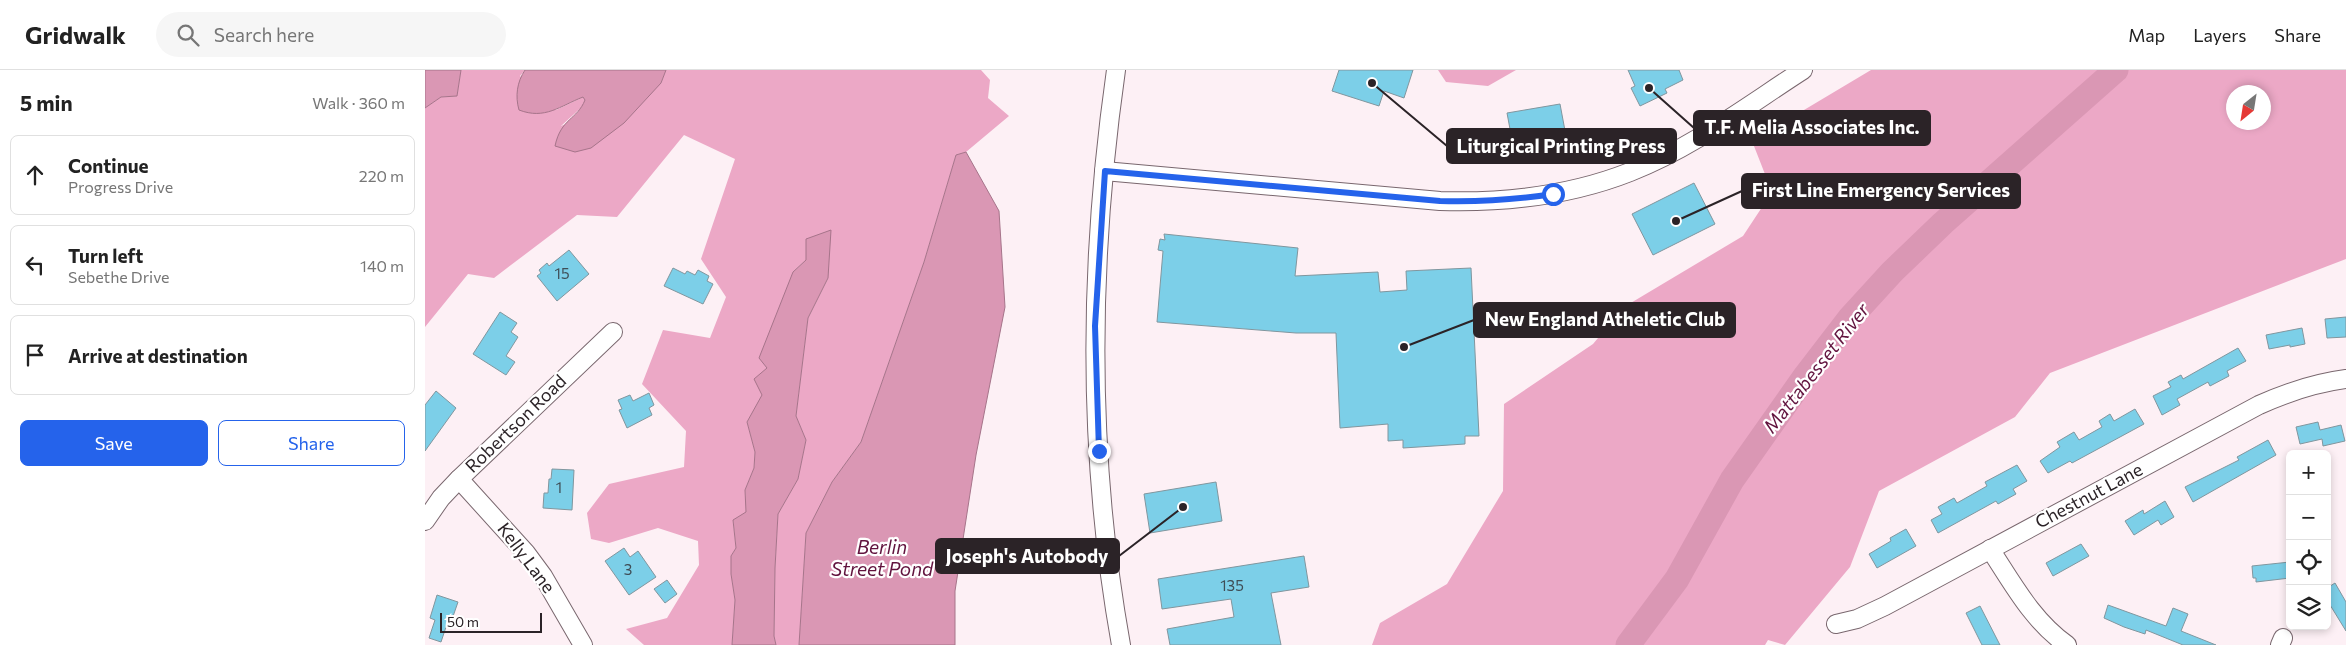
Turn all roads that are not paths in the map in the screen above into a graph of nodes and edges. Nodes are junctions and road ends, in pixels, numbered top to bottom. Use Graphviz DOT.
graph roads {
  1 [pos="1116,70"];
  2 [pos="1803,70"];
  3 [pos="1105,171"];
  4 [pos="613,332"];
  5 [pos="2346,379"];
  6 [pos="459,479"];
  7 [pos="425,521"];
  8 [pos="1990,549"];
  9 [pos="1836,624"];
  10 [pos="583,645"];
  11 [pos="1121,645"];
  12 [pos="2067,645"];
  1 -- 3 [label="street"];
  2 -- 3 [label="street"];
  3 -- 11 [label="street"];
  4 -- 6 [label="street, Robertson Road"];
  5 -- 8 [label="street, Chestnut Lane"];
  6 -- 7 [label="street, Robertson Road"];
  6 -- 10 [label="street, Kelly Lane"];
  8 -- 9 [label="street, Chestnut Lane"];
  8 -- 12 [label="street"];
}
